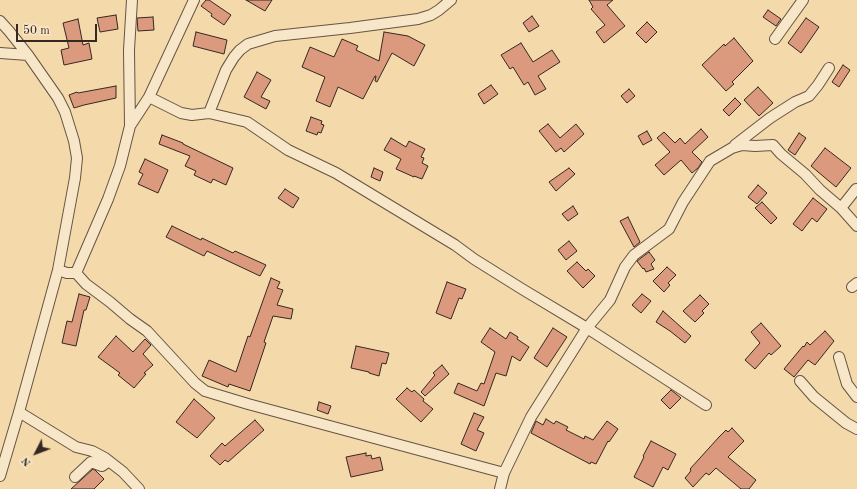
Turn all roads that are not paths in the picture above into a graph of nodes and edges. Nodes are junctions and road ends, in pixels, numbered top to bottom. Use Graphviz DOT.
graph roads {
  1 [pos="132,0"];
  2 [pos="194,0"];
  3 [pos="451,0"];
  4 [pos="803,0"];
  5 [pos="0,21"];
  6 [pos="775,39"];
  7 [pos="0,53"];
  8 [pos="28,55"];
  9 [pos="829,68"];
  10 [pos="149,97"];
  11 [pos="209,113"];
  12 [pos="130,126"];
  13 [pos="732,148"];
  14 [pos="857,189"];
  15 [pos="841,208"];
  16 [pos="857,226"];
  17 [pos="58,270"];
  18 [pos="76,273"];
  19 [pos="587,328"];
  20 [pos="839,357"];
  21 [pos="800,381"];
  22 [pos="857,397"];
  23 [pos="706,405"];
  24 [pos="19,412"];
  25 [pos="857,429"];
  26 [pos="109,461"];
  27 [pos="504,473"];
  28 [pos="0,476"];
  29 [pos="75,477"];
  30 [pos="139,489"];
  31 [pos="500,489"];
  1 -- 12 [label="street"];
  2 -- 10 [label="street"];
  3 -- 11 [label="street"];
  4 -- 6 [label="street"];
  5 -- 8 [label="street"];
  7 -- 8 [label="street"];
  8 -- 17 [label="street"];
  9 -- 13 [label="street"];
  10 -- 11 [label="street"];
  10 -- 12 [label="street"];
  11 -- 19 [label="street"];
  12 -- 18 [label="street"];
  13 -- 15 [label="street"];
  13 -- 19 [label="street"];
  14 -- 15 [label="street"];
  15 -- 16 [label="street"];
  17 -- 18 [label="street"];
  17 -- 24 [label="street"];
  18 -- 27 [label="street"];
  19 -- 23 [label="street"];
  19 -- 27 [label="street"];
  20 -- 22 [label="street"];
  21 -- 25 [label="street"];
  24 -- 26 [label="street"];
  24 -- 28 [label="street"];
  26 -- 29 [label="street"];
  26 -- 30 [label="street"];
  27 -- 31 [label="street"];
}
